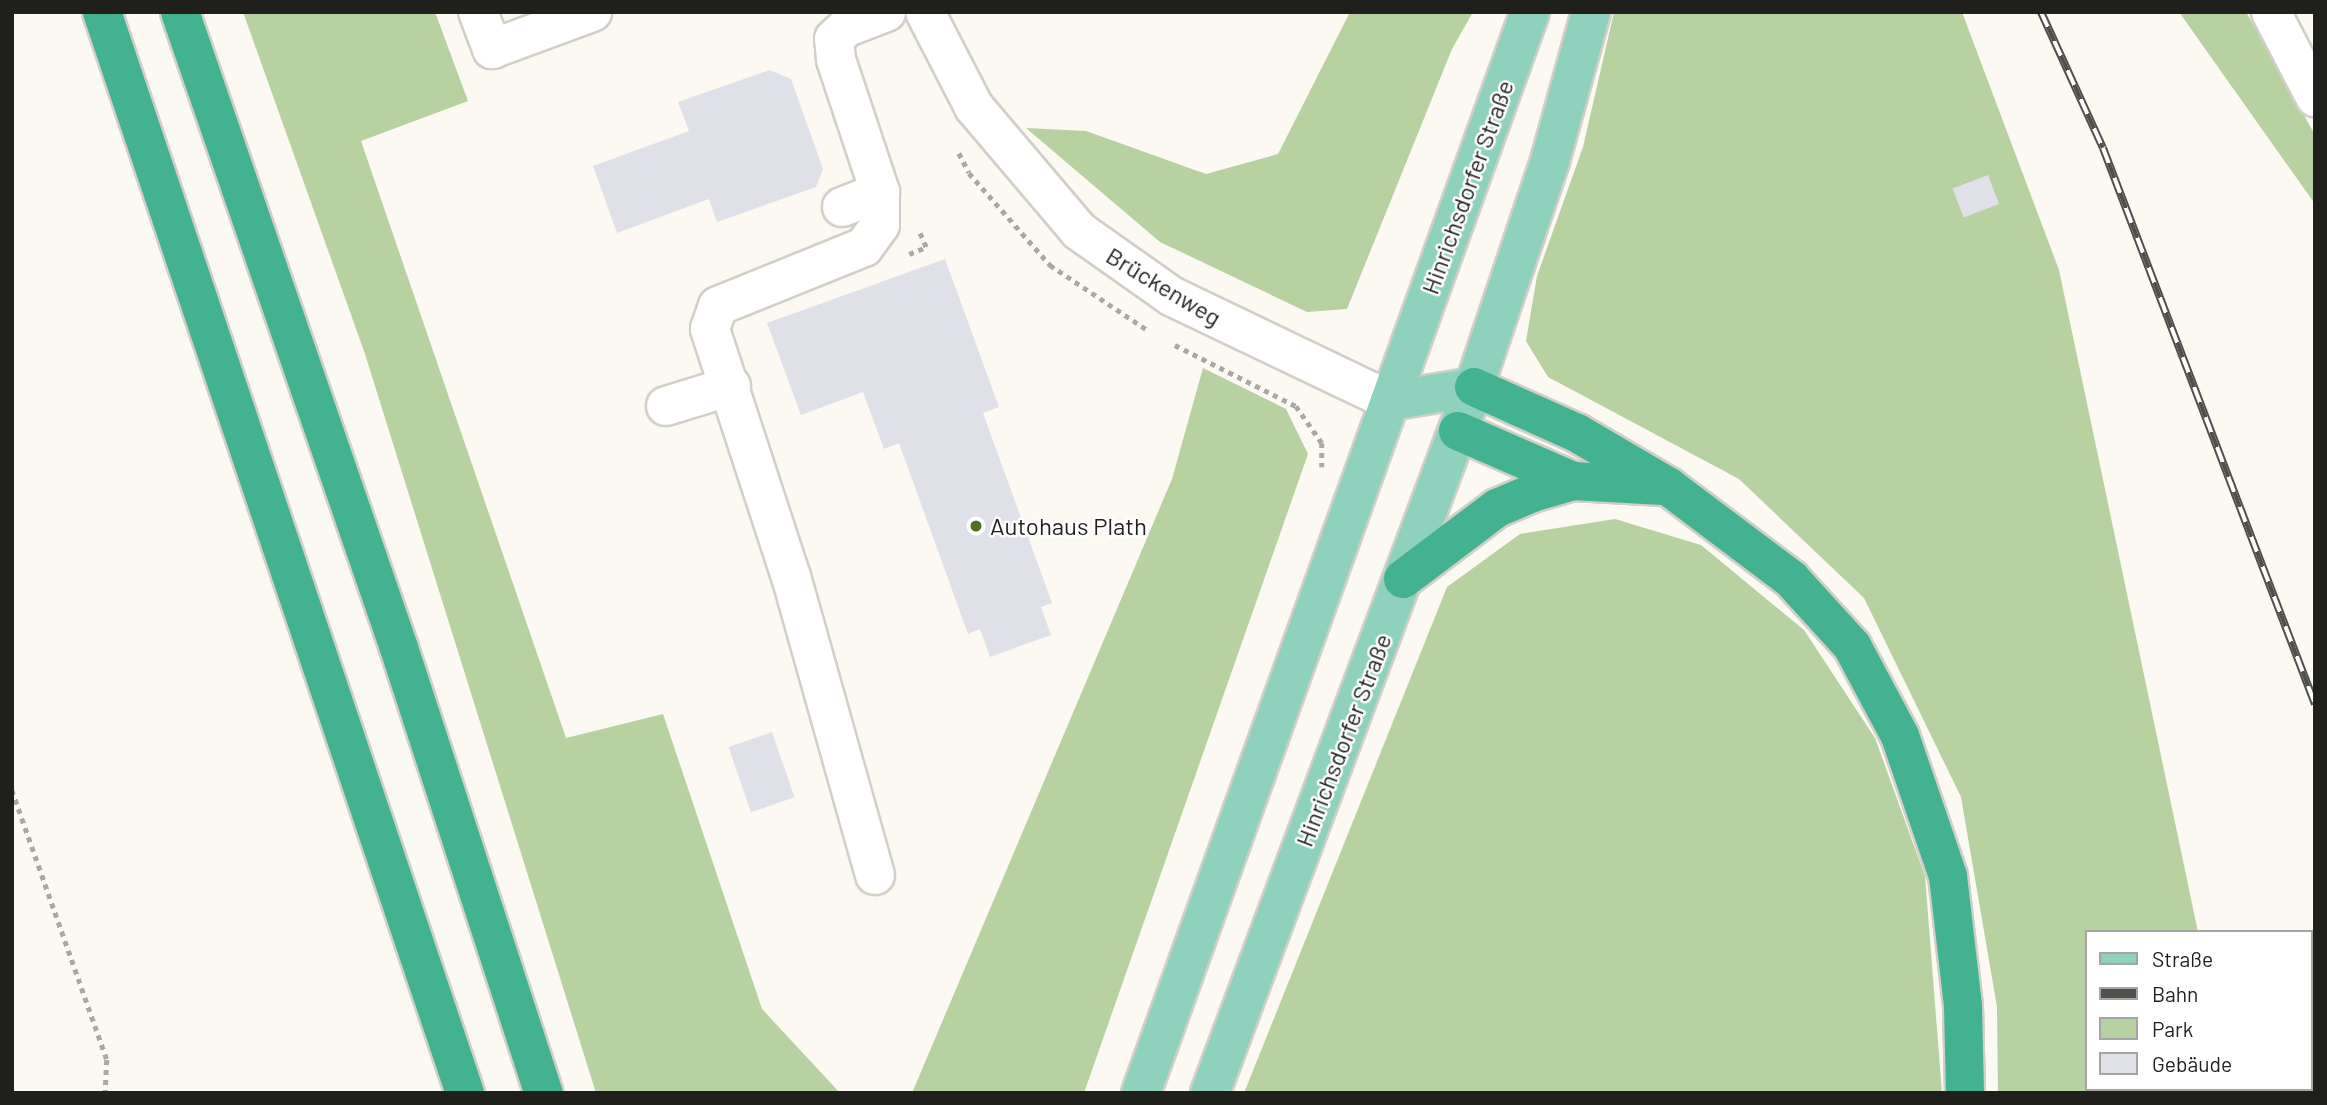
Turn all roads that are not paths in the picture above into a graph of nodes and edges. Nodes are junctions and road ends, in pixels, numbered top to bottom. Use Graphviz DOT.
graph roads {
  1 [pos="102,12"];
  2 [pos="180,12"];
  3 [pos="478,12"];
  4 [pos="592,12"];
  5 [pos="886,12"];
  6 [pos="925,12"];
  7 [pos="1530,12"];
  8 [pos="1591,12"];
  9 [pos="2271,12"];
  10 [pos="2315,97"];
  11 [pos="880,192"];
  12 [pos="842,207"];
  13 [pos="731,386"];
  14 [pos="1474,387"];
  15 [pos="1390,401"];
  16 [pos="666,406"];
  17 [pos="1458,431"];
  18 [pos="1573,481"];
  19 [pos="1669,487"];
  20 [pos="1404,579"];
  21 [pos="875,875"];
  22 [pos="465,1093"];
  23 [pos="544,1093"];
  24 [pos="1141,1093"];
  25 [pos="1210,1093"];
  26 [pos="1965,1093"];
  1 -- 22 [label="highway"];
  2 -- 23 [label="highway"];
  3 -- 4 [label="street"];
  5 -- 11 [label="street"];
  6 -- 15 [label="street, Brückenweg"];
  7 -- 15 [label="main road, Hinrichsdorfer Straße"];
  8 -- 14 [label="main road, Hinrichsdorfer Straße"];
  9 -- 10 [label="street"];
  11 -- 12 [label="street"];
  11 -- 13 [label="street"];
  13 -- 16 [label="street"];
  13 -- 21 [label="street"];
  14 -- 15 [label="main road"];
  14 -- 17 [label="main road, Hinrichsdorfer Straße"];
  14 -- 19 [label="highway"];
  15 -- 17 [label="main road, Brückenweg"];
  15 -- 24 [label="main road, Hinrichsdorfer Straße"];
  17 -- 18 [label="highway"];
  17 -- 20 [label="main road, Hinrichsdorfer Straße"];
  18 -- 19 [label="highway"];
  18 -- 20 [label="highway"];
  19 -- 26 [label="highway"];
  20 -- 25 [label="main road, Hinrichsdorfer Straße"];
}
